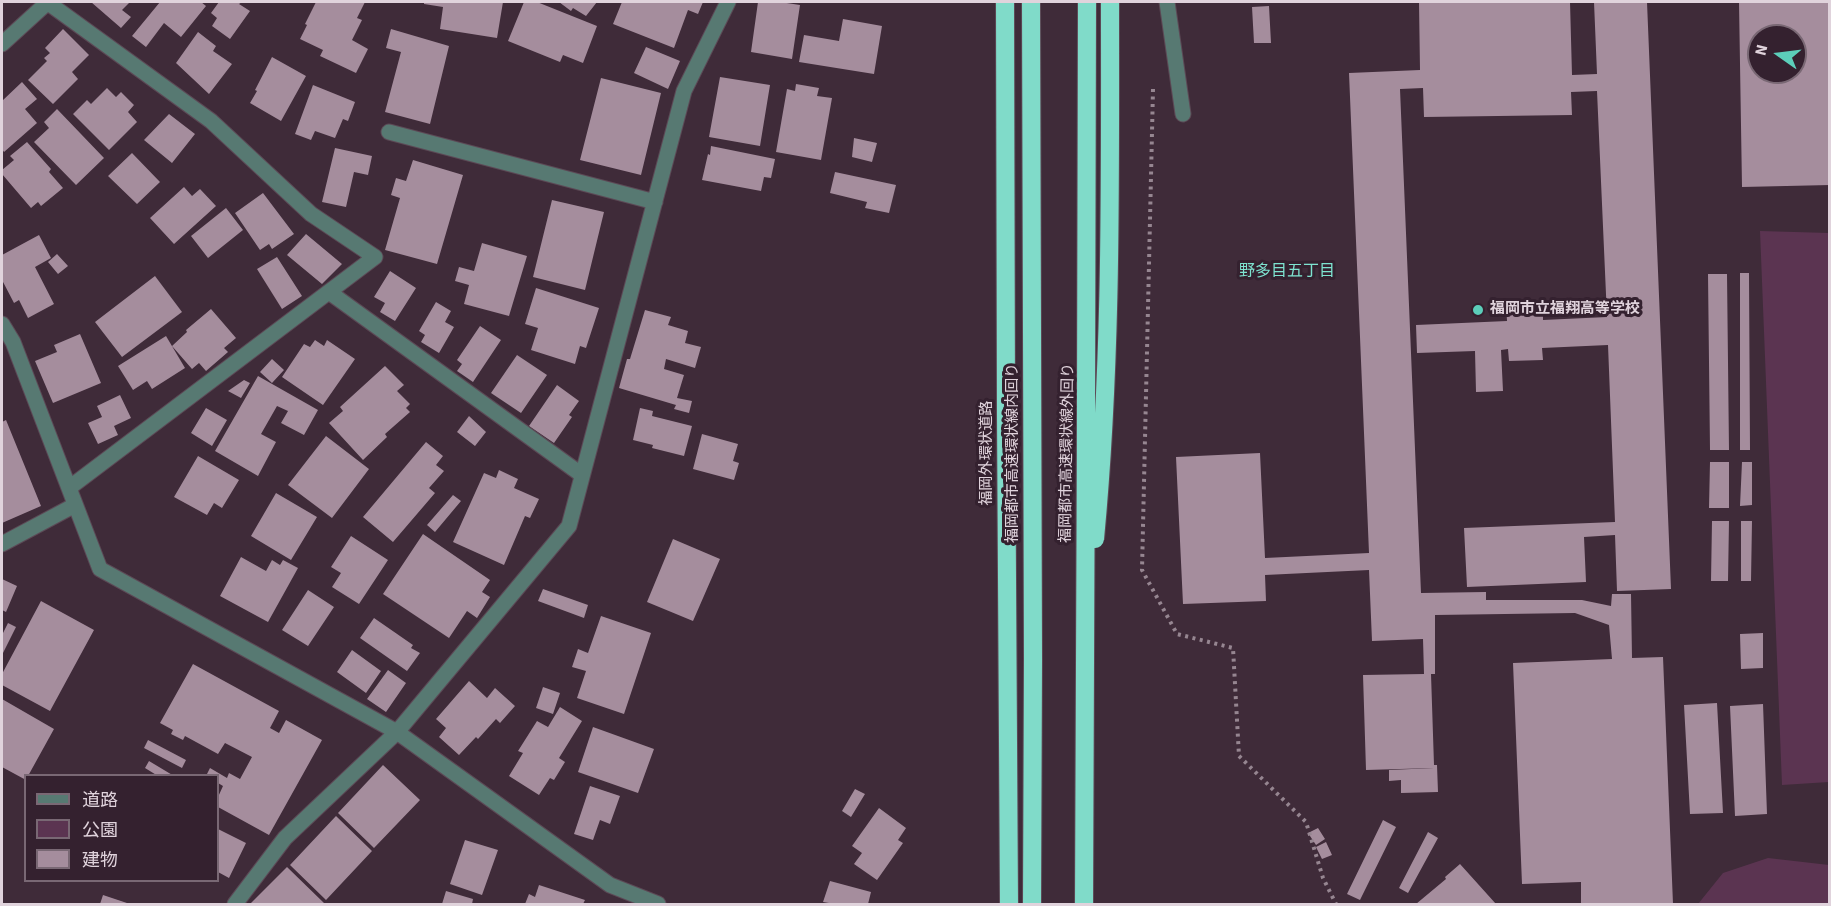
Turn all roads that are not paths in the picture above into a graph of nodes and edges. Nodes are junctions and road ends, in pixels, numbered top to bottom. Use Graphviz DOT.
graph roads {
  1 [pos="48,2"];
  2 [pos="728,2"];
  3 [pos="1005,2"];
  4 [pos="1017,2"];
  5 [pos="1030,2"];
  6 [pos="1085,2"];
  7 [pos="1110,2"];
  8 [pos="1167,2"];
  9 [pos="2,44"];
  10 [pos="1183,114"];
  11 [pos="389,132"];
  12 [pos="655,202"];
  13 [pos="1031,219"];
  14 [pos="328,292"];
  15 [pos="2,324"];
  16 [pos="7,346"];
  17 [pos="582,476"];
  18 [pos="69,488"];
  19 [pos="75,505"];
  20 [pos="2,544"];
  21 [pos="1084,663"];
  22 [pos="397,732"];
  23 [pos="235,904"];
  24 [pos="658,904"];
  25 [pos="1009,904"];
  26 [pos="1032,904"];
  27 [pos="1084,904"];
  1 -- 9 [label="street"];
  1 -- 14 [label="street"];
  2 -- 12 [label="street"];
  3 -- 25 [label="highway, 福岡外環状道路"];
  4 -- 13 [label="highway"];
  5 -- 13 [label="highway, 福岡都市高速環状線内回り"];
  6 -- 21 [label="highway, 福岡都市高速環状線外回り, bridge"];
  6 -- 27 [label="highway, bridge"];
  7 -- 21 [label="highway, bridge"];
  8 -- 10 [label="street"];
  11 -- 12 [label="street"];
  12 -- 17 [label="street"];
  13 -- 26 [label="highway, 福岡都市高速環状線内回り"];
  14 -- 17 [label="street"];
  14 -- 18 [label="street"];
  15 -- 16 [label="street"];
  16 -- 18 [label="street"];
  17 -- 22 [label="street"];
  18 -- 19 [label="street"];
  19 -- 20 [label="street"];
  19 -- 22 [label="street"];
  21 -- 27 [label="highway, 福岡都市高速環状線外回り, bridge"];
  22 -- 23 [label="street"];
  22 -- 24 [label="street"];
}
